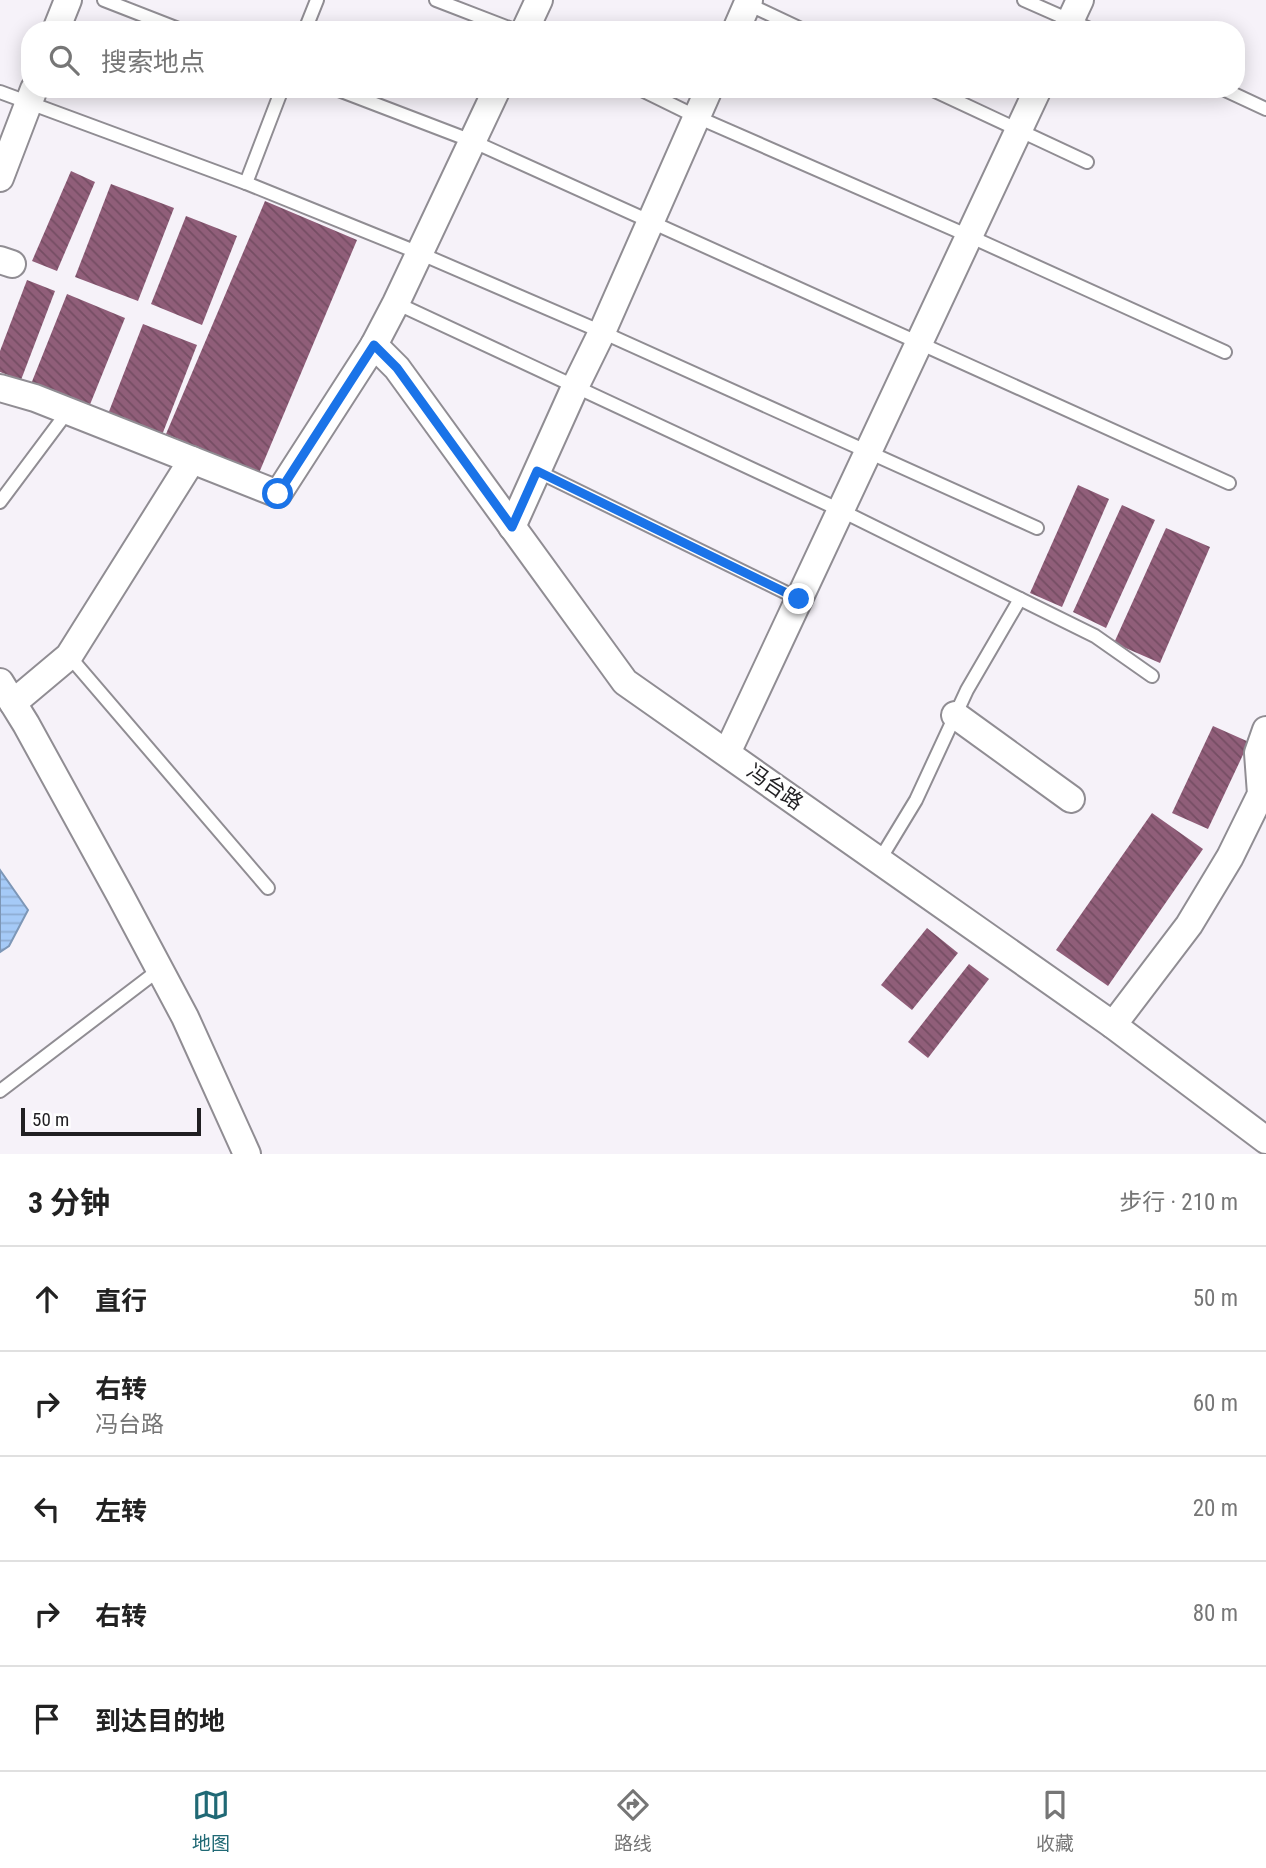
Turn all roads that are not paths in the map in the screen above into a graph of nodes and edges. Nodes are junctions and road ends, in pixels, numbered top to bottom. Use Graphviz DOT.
graph roads {
  1 [pos="68,0"];
  2 [pos="104,0"];
  3 [pos="317,0"];
  4 [pos="436,0"];
  5 [pos="539,0"];
  6 [pos="1024,0"];
  7 [pos="745,1"];
  8 [pos="1077,20"];
  9 [pos="60,21"];
  10 [pos="158,21"];
  11 [pos="309,21"];
  12 [pos="491,21"];
  13 [pos="529,21"];
  14 [pos="739,21"];
  15 [pos="785,21"];
  16 [pos="0,92"];
  17 [pos="21,95"];
  18 [pos="30,98"];
  19 [pos="36,98"];
  20 [pos="279,98"];
  21 [pos="360,98"];
  22 [pos="493,98"];
  23 [pos="658,98"];
  24 [pos="705,98"];
  25 [pos="950,98"];
  26 [pos="1034,98"];
  27 [pos="1243,98"];
  28 [pos="1266,108"];
  29 [pos="697,117"];
  30 [pos="1018,130"];
  31 [pos="472,141"];
  32 [pos="1087,162"];
  33 [pos="0,178"];
  34 [pos="246,183"];
  35 [pos="650,221"];
  36 [pos="969,236"];
  37 [pos="419,253"];
  38 [pos="396,303"];
  39 [pos="602,332"];
  40 [pos="919,343"];
  41 [pos="374,345"];
  42 [pos="1225,352"];
  43 [pos="575,387"];
  44 [pos="0,388"];
  45 [pos="68,411"];
  46 [pos="867,453"];
  47 [pos="192,460"];
  48 [pos="537,471"];
  49 [pos="1228,483"];
  50 [pos="0,502"];
  51 [pos="840,510"];
  52 [pos="512,527"];
  53 [pos="1037,528"];
  54 [pos="799,599"];
  55 [pos="1020,599"];
  56 [pos="69,656"];
  57 [pos="1152,676"];
  58 [pos="6,692"];
  59 [pos="955,715"];
  60 [pos="1266,730"];
  61 [pos="727,753"];
  62 [pos="1071,799"];
  63 [pos="879,860"];
  64 [pos="268,888"];
  65 [pos="160,969"];
  66 [pos="1114,1025"];
  67 [pos="0,1091"];
  68 [pos="1266,1140"];
  69 [pos="247,1154"];
  1 -- 9 [label="street"];
  2 -- 10 [label="lane"];
  3 -- 11 [label="lane"];
  4 -- 12 [label="lane"];
  5 -- 13 [label="street"];
  6 -- 8 [label="lane"];
  7 -- 14 [label="street"];
  7 -- 15 [label="lane"];
  16 -- 17 [label="lane"];
  18 -- 33 [label="street"];
  19 -- 34 [label="lane"];
  20 -- 34 [label="lane"];
  21 -- 31 [label="lane"];
  22 -- 31 [label="street"];
  23 -- 29 [label="lane"];
  24 -- 29 [label="street"];
  25 -- 30 [label="lane"];
  26 -- 30 [label="street"];
  27 -- 28 [label="lane"];
  29 -- 35 [label="street"];
  29 -- 36 [label="lane"];
  30 -- 32 [label="lane"];
  30 -- 36 [label="street"];
  31 -- 35 [label="lane"];
  31 -- 37 [label="street"];
  34 -- 37 [label="lane"];
  35 -- 39 [label="street"];
  35 -- 40 [label="lane"];
  36 -- 40 [label="street"];
  36 -- 42 [label="lane"];
  37 -- 38 [label="street"];
  37 -- 39 [label="lane"];
  38 -- 41 [label="street"];
  38 -- 43 [label="lane"];
  39 -- 43 [label="street"];
  39 -- 46 [label="lane"];
  40 -- 46 [label="street"];
  40 -- 49 [label="lane"];
  41 -- 47 [label="street"];
  41 -- 52 [label="street, 冯台路"];
  43 -- 48 [label="street"];
  43 -- 51 [label="lane"];
  44 -- 45 [label="street"];
  45 -- 47 [label="street"];
  45 -- 50 [label="lane"];
  46 -- 51 [label="street"];
  46 -- 53 [label="lane"];
  47 -- 56 [label="street"];
  48 -- 52 [label="street"];
  48 -- 54 [label="lane"];
  51 -- 54 [label="street"];
  51 -- 55 [label="lane"];
  52 -- 61 [label="street, 冯台路"];
  54 -- 61 [label="street"];
  55 -- 57 [label="lane"];
  55 -- 59 [label="lane"];
  56 -- 58 [label="street"];
  56 -- 64 [label="lane"];
  58 -- 65 [label="street"];
  59 -- 62 [label="street"];
  59 -- 63 [label="lane"];
  60 -- 66 [label="street"];
  61 -- 63 [label="street, 冯台路"];
  63 -- 66 [label="street, 冯台路"];
  65 -- 67 [label="lane"];
  65 -- 69 [label="street"];
  66 -- 68 [label="street, 冯台路"];
}
